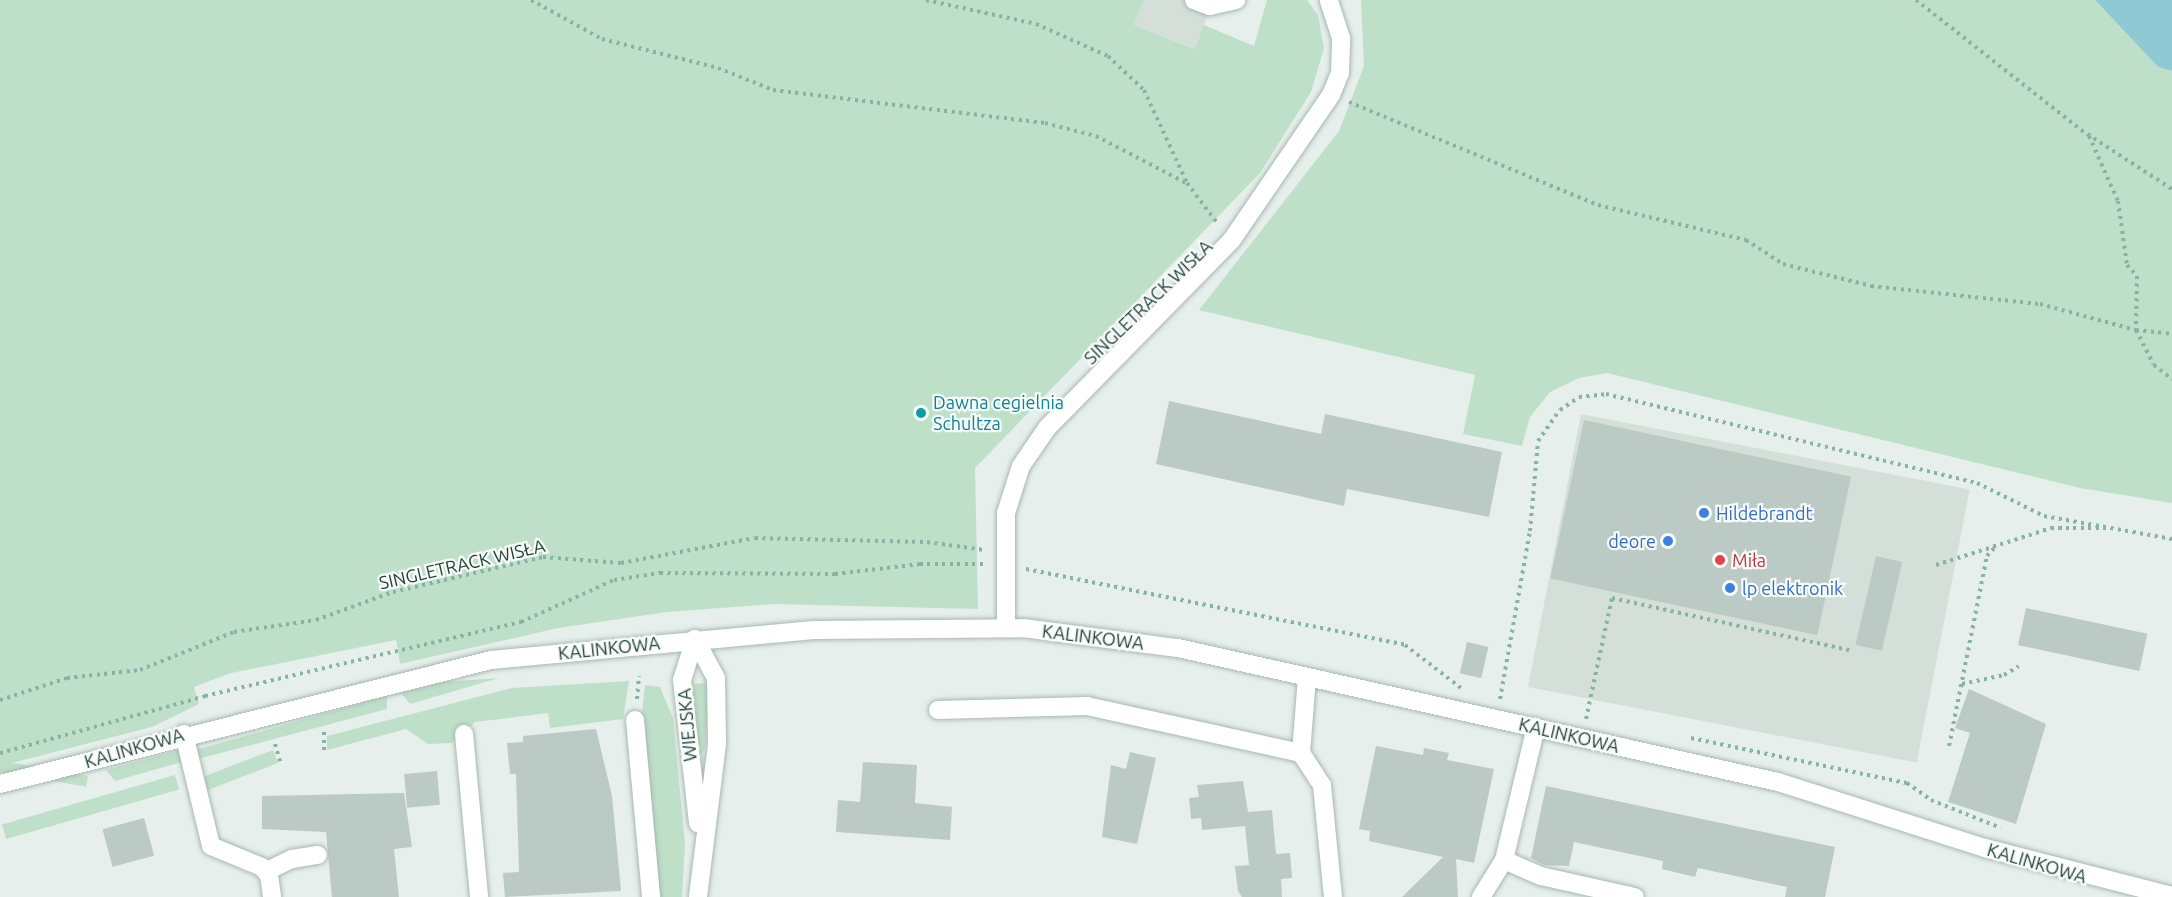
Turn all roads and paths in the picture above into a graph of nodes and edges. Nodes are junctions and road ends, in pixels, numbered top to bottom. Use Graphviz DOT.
graph roads {
  1 [pos="531,0"];
  2 [pos="926,0"];
  3 [pos="1194,0"];
  4 [pos="1236,0"];
  5 [pos="1329,0"];
  6 [pos="1916,0"];
  7 [pos="1331,95"];
  8 [pos="2089,135"];
  9 [pos="1187,183"];
  10 [pos="2172,189"];
  11 [pos="1231,241"];
  12 [pos="2136,330"];
  13 [pos="2172,334"];
  14 [pos="2172,378"];
  15 [pos="2112,528"];
  16 [pos="2172,540"];
  17 [pos="1996,546"];
  18 [pos="1003,552"];
  19 [pos="1936,565"];
  20 [pos="1006,628"];
  21 [pos="695,639"];
  22 [pos="1852,651"];
  23 [pos="2019,666"];
  24 [pos="1307,677"];
  25 [pos="1962,684"];
  26 [pos="1500,699"];
  27 [pos="0,700"];
  28 [pos="938,710"];
  29 [pos="635,720"];
  30 [pos="1597,721"];
  31 [pos="1536,727"];
  32 [pos="80,732"];
  33 [pos="324,732"];
  34 [pos="184,734"];
  35 [pos="464,734"];
  36 [pos="1678,736"];
  37 [pos="275,744"];
  38 [pos="1950,746"];
  39 [pos="324,751"];
  40 [pos="0,753"];
  41 [pos="1301,753"];
  42 [pos="280,762"];
  43 [pos="0,784"];
  44 [pos="2005,830"];
  45 [pos="701,843"];
  46 [pos="318,855"];
  47 [pos="1504,860"];
  48 [pos="267,871"];
  49 [pos="2172,896"];
  50 [pos="272,897"];
  51 [pos="478,897"];
  52 [pos="651,897"];
  53 [pos="698,897"];
  54 [pos="1333,897"];
  55 [pos="1481,897"];
  56 [pos="1635,897"];
  1 -- 9 [label="path"];
  2 -- 9 [label="path, SINGLETRACK WISŁA"];
  3 -- 4 [label="street"];
  5 -- 7 [label="street"];
  6 -- 8 [label="path"];
  7 -- 11 [label="street"];
  7 -- 12 [label="path"];
  8 -- 10 [label="path"];
  8 -- 12 [label="path"];
  9 -- 11 [label="path, SINGLETRACK WISŁA"];
  11 -- 18 [label="street"];
  12 -- 13 [label="path"];
  12 -- 14 [label="path"];
  15 -- 16 [label="path"];
  15 -- 17 [label="path"];
  15 -- 26 [label="path"];
  17 -- 19 [label="path"];
  17 -- 25 [label="path"];
  18 -- 20 [label="street"];
  18 -- 27 [label="path, SINGLETRACK WISŁA"];
  20 -- 21 [label="street, KALINKOWA"];
  20 -- 24 [label="street, KALINKOWA"];
  21 -- 34 [label="street, KALINKOWA"];
  21 -- 45 [label="street, WIEJSKA"];
  21 -- 45 [label="street, WIEJSKA"];
  22 -- 30 [label="path"];
  23 -- 25 [label="path"];
  24 -- 31 [label="street, KALINKOWA"];
  24 -- 41 [label="street"];
  25 -- 38 [label="path"];
  28 -- 41 [label="street"];
  29 -- 52 [label="street"];
  31 -- 47 [label="street"];
  31 -- 49 [label="street, KALINKOWA"];
  32 -- 40 [label="path"];
  33 -- 39 [label="path"];
  34 -- 43 [label="street, KALINKOWA"];
  34 -- 48 [label="street"];
  35 -- 51 [label="street"];
  36 -- 44 [label="path"];
  37 -- 42 [label="path"];
  41 -- 54 [label="street"];
  45 -- 53 [label="street, WIEJSKA"];
  46 -- 48 [label="street"];
  47 -- 55 [label="street"];
  47 -- 56 [label="street"];
  48 -- 50 [label="street"];
}
